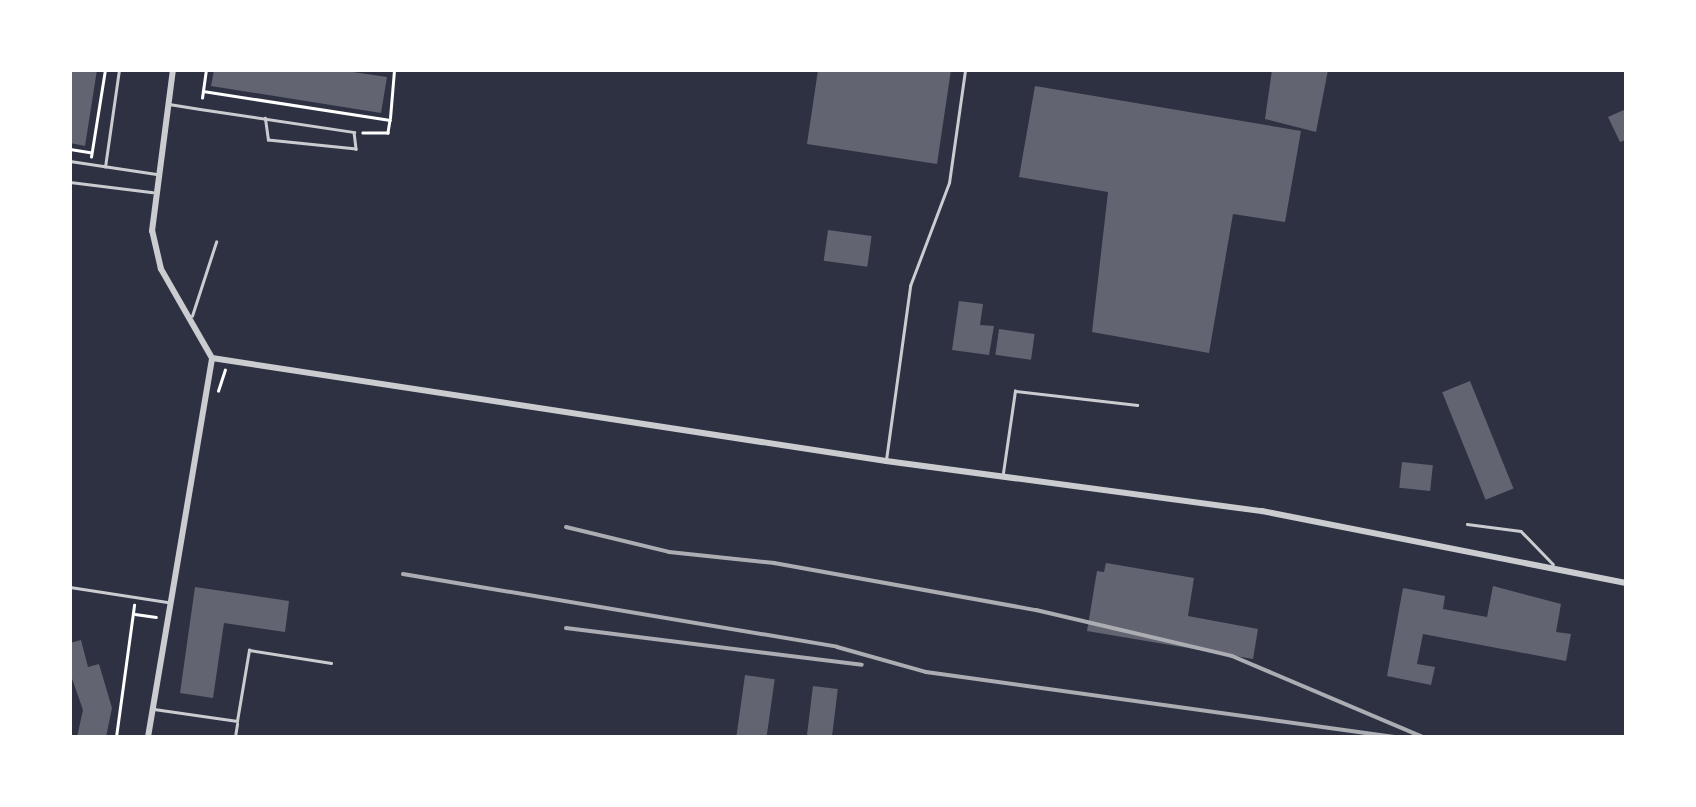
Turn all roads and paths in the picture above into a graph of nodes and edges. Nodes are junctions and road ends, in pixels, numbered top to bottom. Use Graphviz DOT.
graph roads {
  1 [pos="105,70"];
  2 [pos="119,70"];
  3 [pos="172,70"];
  4 [pos="206,70"];
  5 [pos="394,70"];
  6 [pos="965,70"];
  7 [pos="203,92"];
  8 [pos="168,104"];
  9 [pos="200,108"];
  10 [pos="265,118"];
  11 [pos="390,120"];
  12 [pos="354,132"];
  13 [pos="70,149"];
  14 [pos="92,153"];
  15 [pos="70,161"];
  16 [pos="90,164"];
  17 [pos="105,167"];
  18 [pos="156,174"];
  19 [pos="70,182"];
  20 [pos="152,192"];
  21 [pos="216,242"];
  22 [pos="192,317"];
  23 [pos="212,358"];
  24 [pos="1137,405"];
  25 [pos="886,461"];
  26 [pos="1003,473"];
  27 [pos="1467,524"];
  28 [pos="1553,564"];
  29 [pos="1626,583"];
  30 [pos="70,587"];
  31 [pos="134,597"];
  32 [pos="170,602"];
  33 [pos="132,614"];
  34 [pos="168,618"];
  35 [pos="332,663"];
  36 [pos="153,708"];
  37 [pos="237,721"];
  38 [pos="116,737"];
  39 [pos="148,737"];
  40 [pos="235,737"];
  1 -- 14 [label="path"];
  2 -- 17 [label="lane"];
  3 -- 8 [label="street"];
  4 -- 7 [label="path"];
  5 -- 11 [label="path"];
  6 -- 25 [label="lane"];
  7 -- 9 [label="path"];
  7 -- 11 [label="path"];
  8 -- 9 [label="lane"];
  8 -- 18 [label="street"];
  9 -- 10 [label="lane"];
  10 -- 12 [label="lane"];
  10 -- 12 [label="lane"];
  11 -- 12 [label="path"];
  13 -- 14 [label="path"];
  14 -- 16 [label="path"];
  15 -- 16 [label="lane"];
  16 -- 17 [label="lane"];
  17 -- 18 [label="lane"];
  18 -- 20 [label="street"];
  19 -- 20 [label="lane"];
  20 -- 22 [label="street"];
  21 -- 22 [label="lane"];
  22 -- 23 [label="street"];
  23 -- 25 [label="street"];
  23 -- 32 [label="street"];
  24 -- 26 [label="lane"];
  25 -- 26 [label="street"];
  26 -- 28 [label="street"];
  27 -- 28 [label="lane"];
  28 -- 29 [label="street"];
  30 -- 31 [label="lane"];
  31 -- 32 [label="lane"];
  31 -- 33 [label="path"];
  32 -- 34 [label="street"];
  33 -- 34 [label="path"];
  33 -- 38 [label="path"];
  34 -- 36 [label="street"];
  35 -- 37 [label="lane"];
  36 -- 37 [label="lane"];
  36 -- 39 [label="street"];
  37 -- 40 [label="lane"];
}
